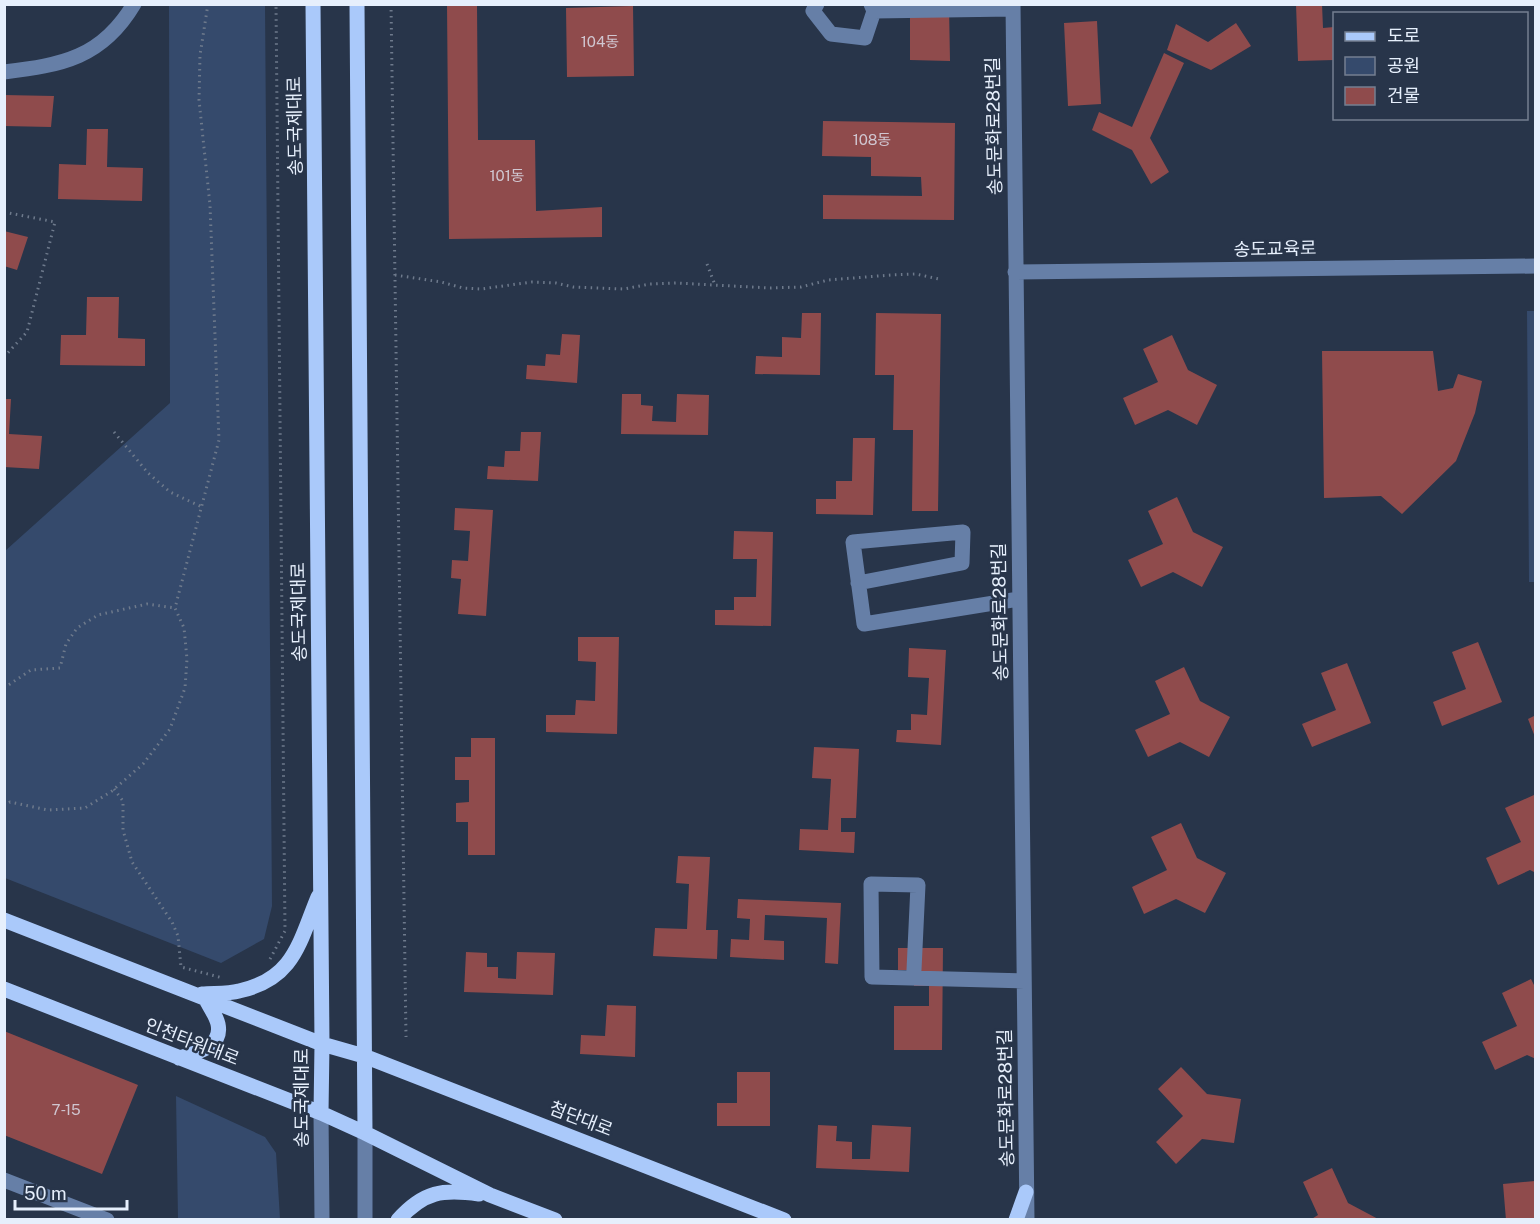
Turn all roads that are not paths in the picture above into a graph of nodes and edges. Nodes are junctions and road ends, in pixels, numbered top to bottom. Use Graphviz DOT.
graph roads {
  1 [pos="134,4"];
  2 [pos="313,4"];
  3 [pos="357,4"];
  4 [pos="817,4"];
  5 [pos="1013,7"];
  6 [pos="872,8"];
  7 [pos="4,72"];
  8 [pos="1536,266"];
  9 [pos="1015,272"];
  10 [pos="858,583"];
  11 [pos="1019,599"];
  12 [pos="321,889"];
  13 [pos="4,920"];
  14 [pos="914,970"];
  15 [pos="1024,981"];
  16 [pos="4,989"];
  17 [pos="200,996"];
  18 [pos="322,1044"];
  19 [pos="364,1056"];
  20 [pos="179,1058"];
  21 [pos="321,1113"];
  22 [pos="365,1133"];
  23 [pos="4,1180"];
  24 [pos="1026,1192"];
  25 [pos="490,1195"];
  26 [pos="107,1220"];
  27 [pos="322,1220"];
  28 [pos="365,1220"];
  29 [pos="398,1220"];
  30 [pos="555,1220"];
  31 [pos="784,1220"];
  32 [pos="1016,1220"];
  33 [pos="1027,1220"];
  1 -- 7 [label="street"];
  2 -- 12 [label="main road, 송도국제대로"];
  3 -- 19 [label="main road"];
  4 -- 6 [label="street"];
  5 -- 6 [label="street"];
  5 -- 9 [label="street, 송도문화로28번길"];
  8 -- 9 [label="street, 송도교육로"];
  9 -- 11 [label="street, 송도문화로28번길"];
  10 -- 10 [label="street"];
  10 -- 11 [label="street"];
  11 -- 15 [label="street, 송도문화로28번길"];
  12 -- 17 [label="main road"];
  12 -- 18 [label="main road, 송도국제대로"];
  13 -- 17 [label="main road"];
  14 -- 15 [label="street"];
  15 -- 24 [label="street, 송도문화로28번길"];
  16 -- 20 [label="main road, 인천타워대로"];
  17 -- 18 [label="main road"];
  17 -- 20 [label="main road"];
  18 -- 19 [label="main road"];
  18 -- 21 [label="main road, 송도국제대로"];
  19 -- 22 [label="main road"];
  19 -- 31 [label="main road, 첨단대로"];
  20 -- 21 [label="main road, 인천타워대로"];
  21 -- 22 [label="main road, 인천타워대로"];
  21 -- 27 [label="street, 송도국제대로"];
  22 -- 25 [label="main road"];
  22 -- 28 [label="street"];
  23 -- 26 [label="street"];
  24 -- 32 [label="main road"];
  24 -- 33 [label="street, 송도문화로28번길"];
  25 -- 29 [label="main road"];
  25 -- 30 [label="main road"];
}
